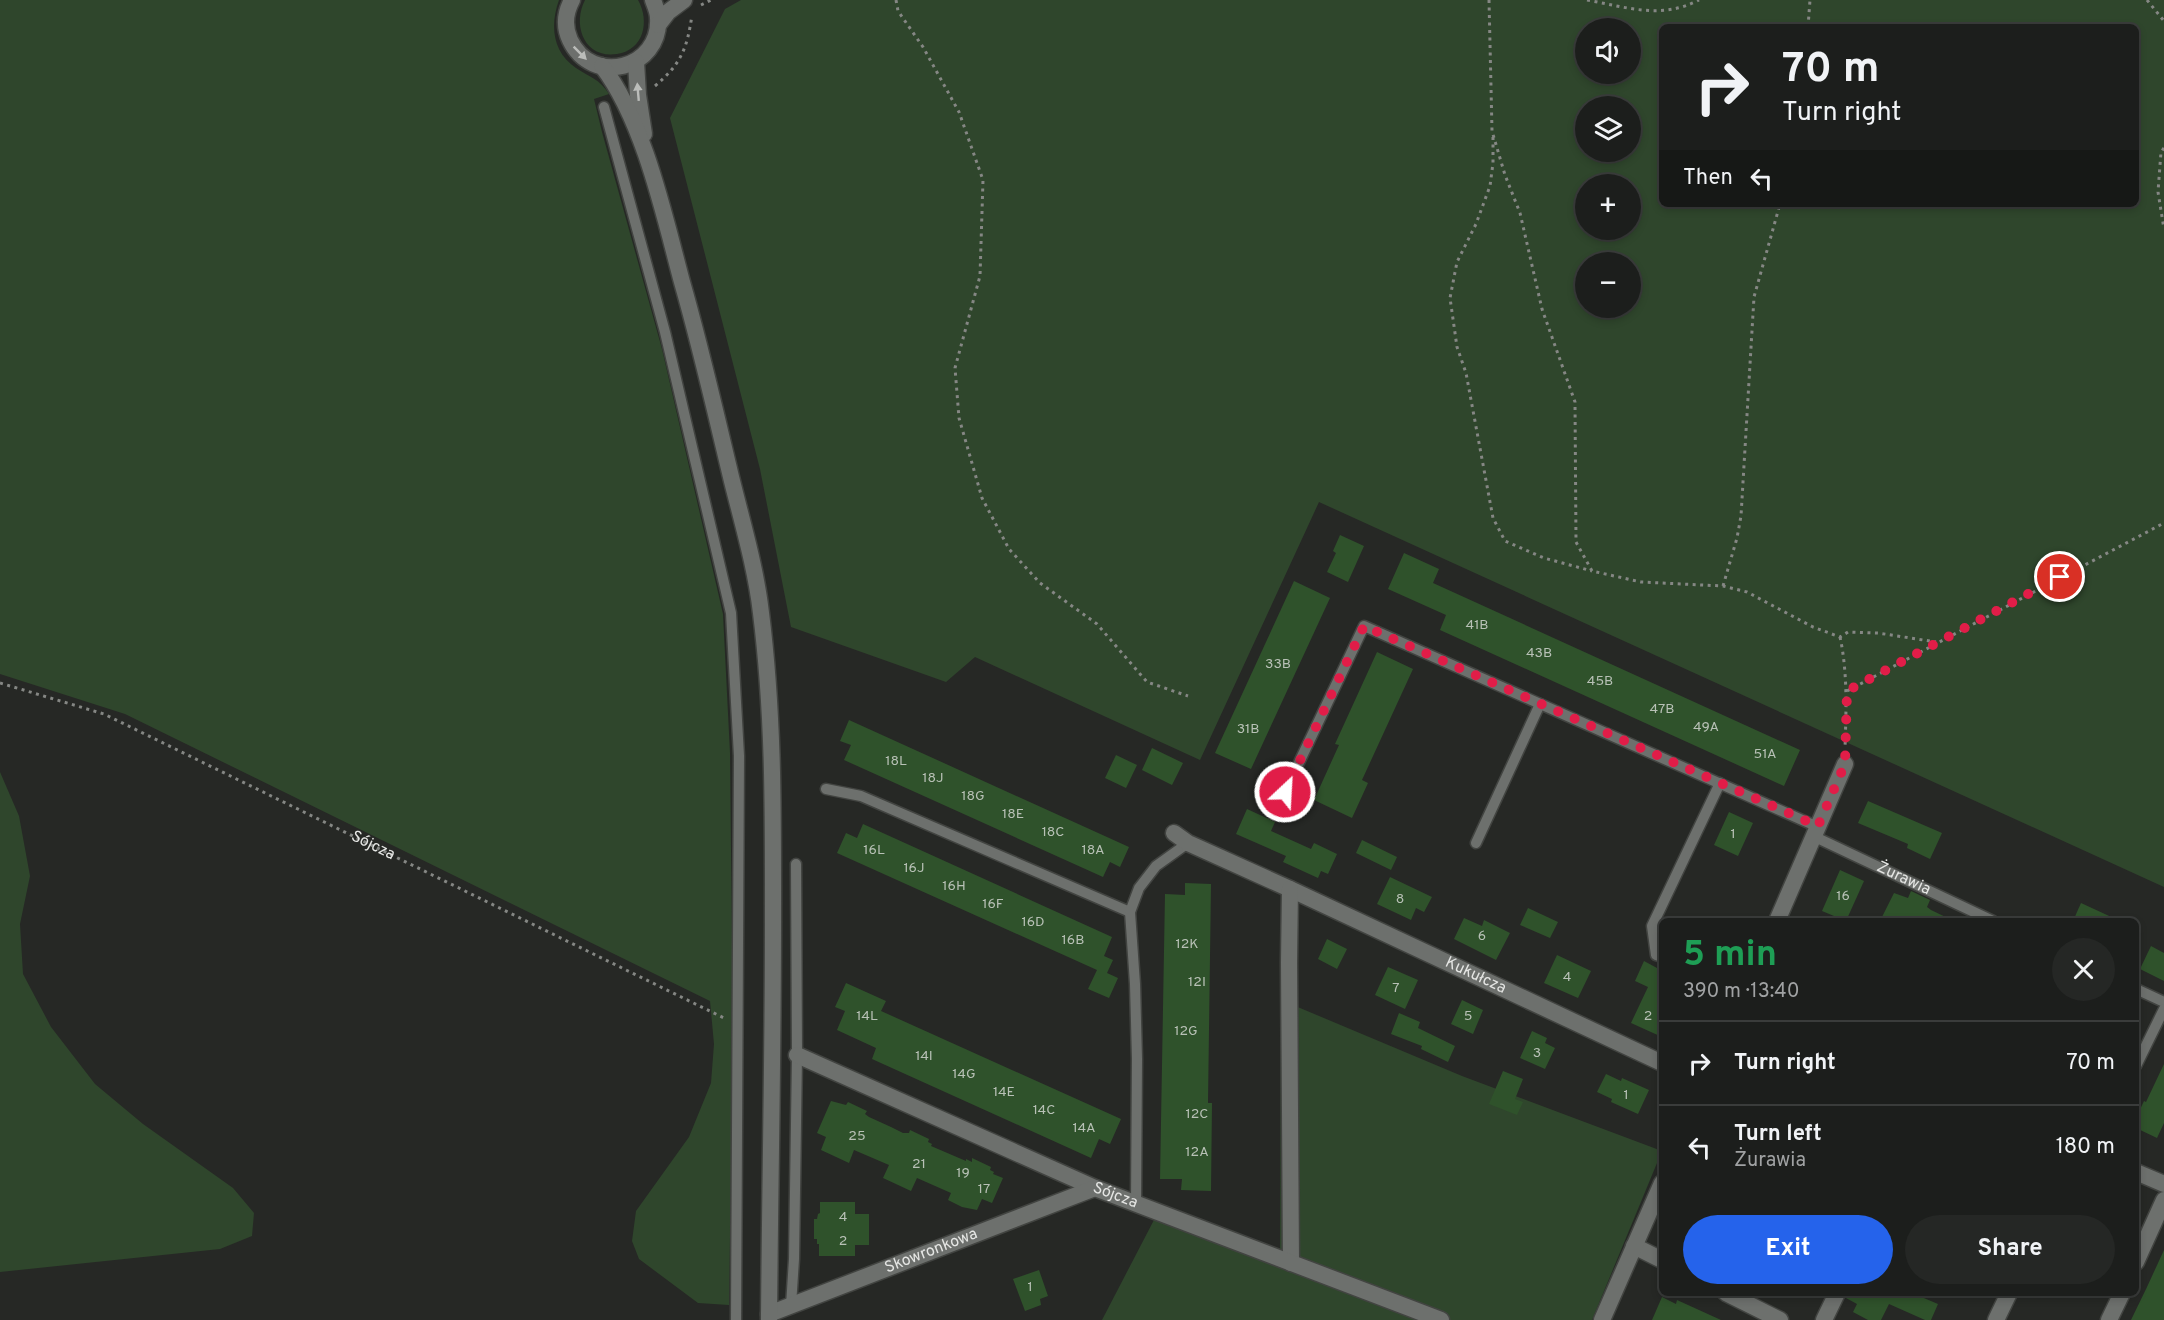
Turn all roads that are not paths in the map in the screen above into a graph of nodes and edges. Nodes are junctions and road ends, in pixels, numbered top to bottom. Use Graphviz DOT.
graph roads {
  1 [pos="572,0"];
  2 [pos="653,0"];
  3 [pos="688,4"];
  4 [pos="658,25"];
  5 [pos="636,62"];
  6 [pos="602,66"];
  7 [pos="604,107"];
  8 [pos="649,164"];
  9 [pos="1540,704"];
  10 [pos="1845,764"];
  11 [pos="1720,783"];
  12 [pos="826,789"];
  13 [pos="1285,792"];
  14 [pos="1816,831"];
  15 [pos="1174,833"];
  16 [pos="1188,843"];
  17 [pos="1476,843"];
  18 [pos="796,864"];
  19 [pos="1290,889"];
  20 [pos="1130,912"];
  21 [pos="1778,918"];
  22 [pos="1987,918"];
  23 [pos="1659,956"];
  24 [pos="2139,990"];
  25 [pos="2164,1002"];
  26 [pos="2164,1009"];
  27 [pos="796,1055"];
  28 [pos="2139,1059"];
  29 [pos="1659,1062"];
  30 [pos="2139,1173"];
  31 [pos="2164,1184"];
  32 [pos="1095,1188"];
  33 [pos="1659,1190"];
  34 [pos="2164,1200"];
  35 [pos="1136,1204"];
  36 [pos="1635,1246"];
  37 [pos="2139,1255"];
  38 [pos="1659,1258"];
  39 [pos="1291,1263"];
  40 [pos="1732,1296"];
  41 [pos="1836,1296"];
  42 [pos="2007,1296"];
  43 [pos="2121,1296"];
  44 [pos="791,1306"];
  45 [pos="769,1317"];
  46 [pos="736,1320"];
  47 [pos="1441,1320"];
  48 [pos="1602,1320"];
  49 [pos="1780,1320"];
  50 [pos="1824,1320"];
  51 [pos="1996,1320"];
  52 [pos="2109,1320"];
  1 -- 6 [label="street, one-way"];
  2 -- 4 [label="street"];
  3 -- 4 [label="street"];
  4 -- 5 [label="street"];
  5 -- 6 [label="street"];
  8 -- 5 [label="street, one-way"];
  6 -- 8 [label="street"];
  7 -- 46 [label="lane"];
  8 -- 45 [label="street"];
  9 -- 11 [label="lane, Żurawia"];
  9 -- 13 [label="lane, Żurawia"];
  9 -- 17 [label="lane"];
  10 -- 14 [label="street"];
  11 -- 14 [label="lane, Żurawia"];
  11 -- 23 [label="lane"];
  12 -- 20 [label="lane"];
  14 -- 21 [label="street"];
  14 -- 22 [label="lane, Żurawia"];
  15 -- 16 [label="street, Kukułcza"];
  16 -- 19 [label="street, Kukułcza"];
  16 -- 20 [label="lane"];
  18 -- 27 [label="lane"];
  19 -- 29 [label="street, Kukułcza"];
  19 -- 39 [label="street"];
  20 -- 35 [label="lane"];
  24 -- 25 [label="lane"];
  26 -- 28 [label="lane"];
  27 -- 32 [label="street, Sójcza"];
  27 -- 44 [label="lane"];
  30 -- 31 [label="street"];
  32 -- 35 [label="street, Sójcza"];
  32 -- 44 [label="street, Skowronkowa"];
  33 -- 36 [label="street"];
  34 -- 37 [label="street"];
  35 -- 39 [label="street, Sójcza"];
  36 -- 38 [label="street"];
  36 -- 48 [label="street"];
  39 -- 47 [label="street, Sójcza"];
  40 -- 49 [label="street"];
  41 -- 50 [label="street"];
  42 -- 51 [label="street"];
  43 -- 52 [label="street"];
  44 -- 45 [label="street, Skowronkowa"];
}
